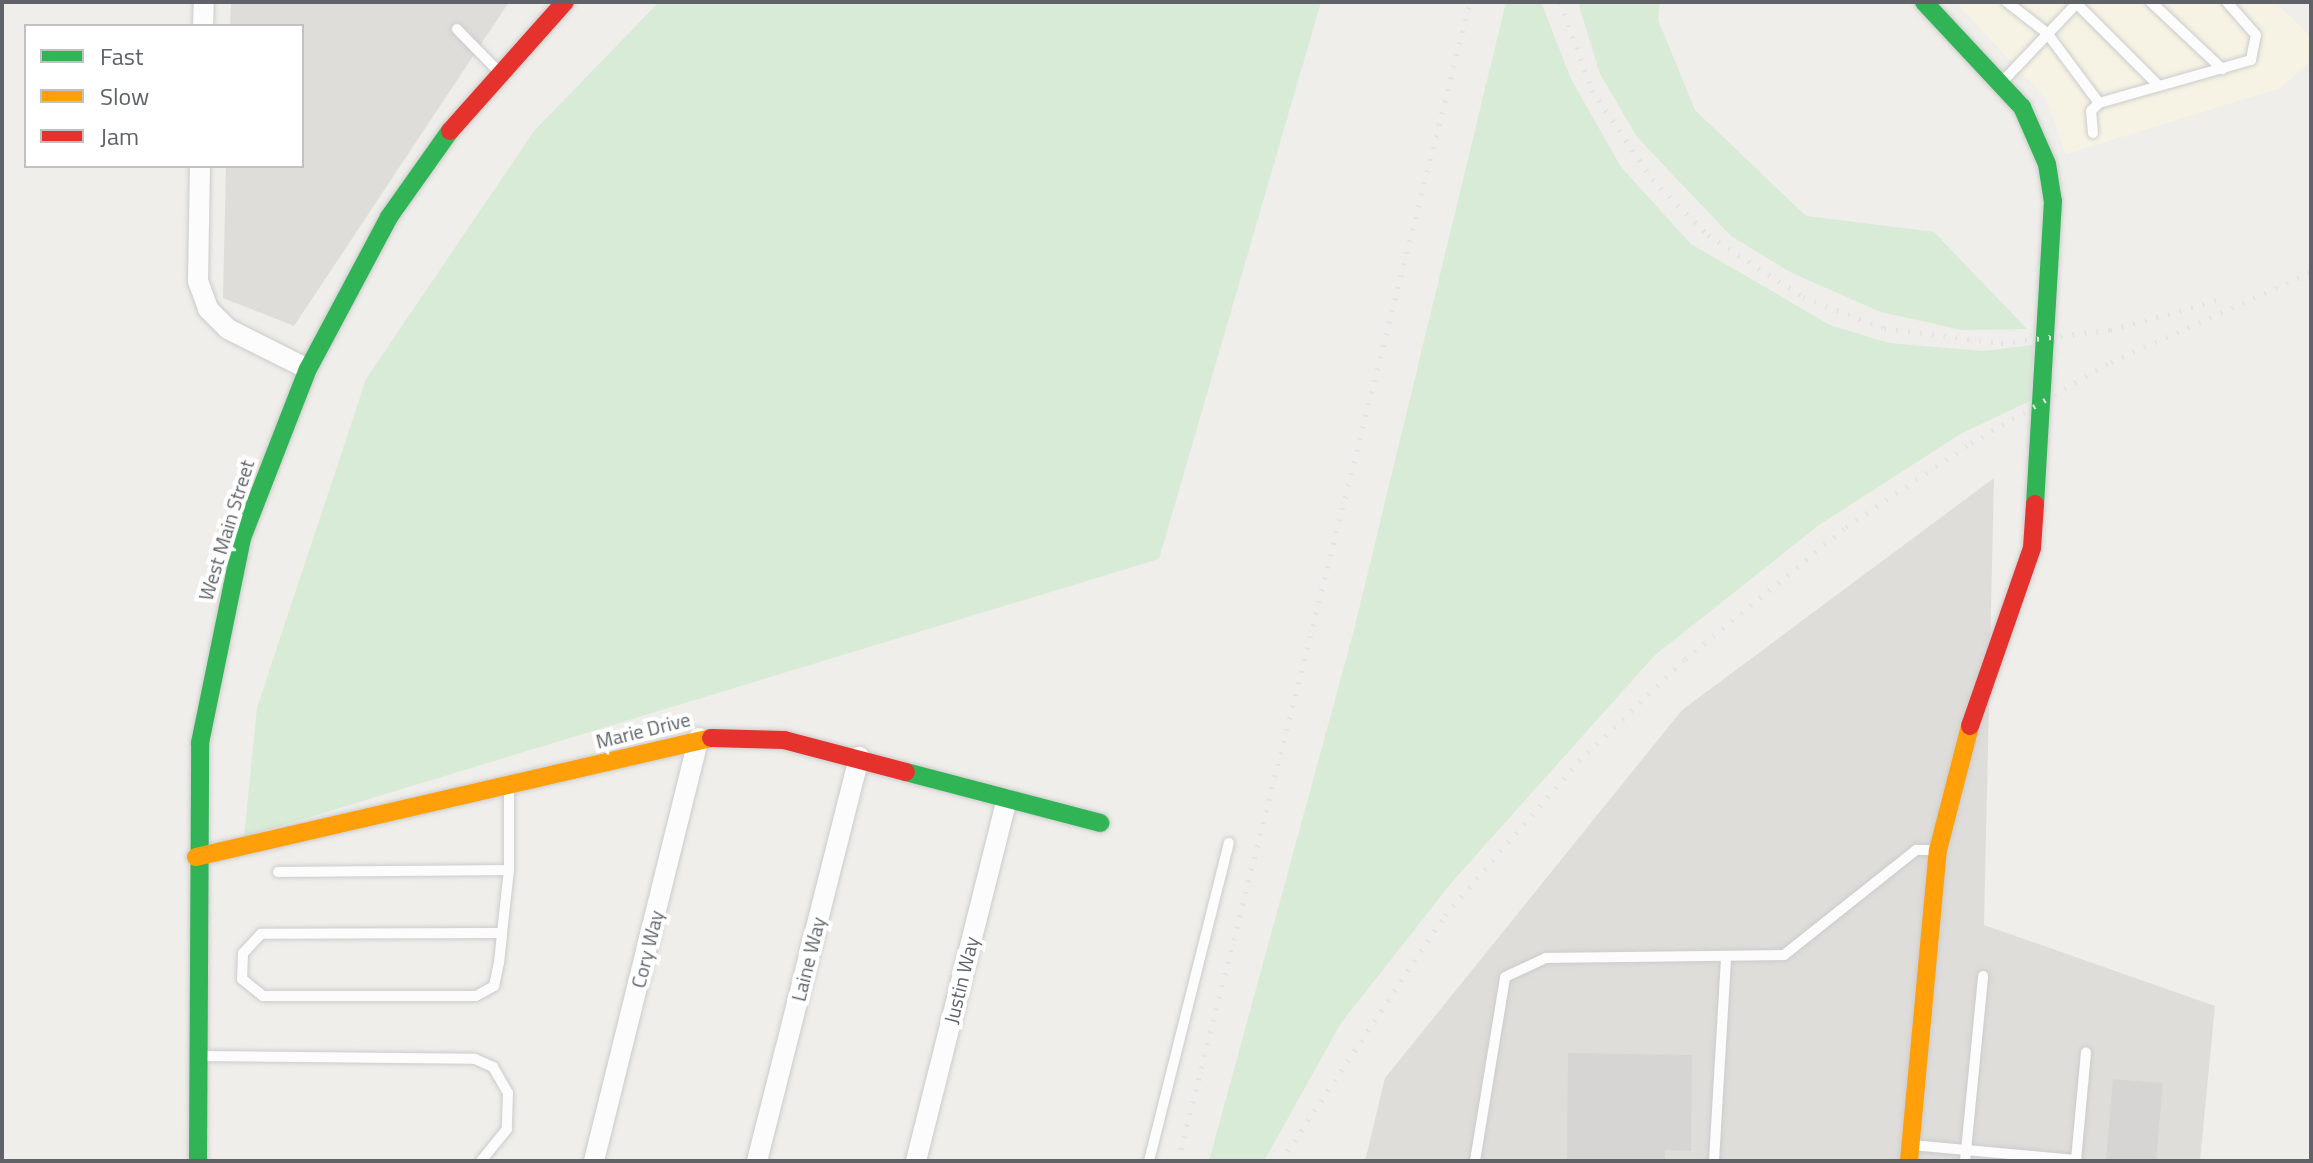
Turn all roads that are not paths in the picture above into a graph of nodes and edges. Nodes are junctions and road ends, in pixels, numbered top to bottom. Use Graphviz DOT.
graph roads {
  1 [pos="204,2"];
  2 [pos="565,2"];
  3 [pos="1924,2"];
  4 [pos="2007,2"];
  5 [pos="2151,2"];
  6 [pos="2227,2"];
  7 [pos="2078,3"];
  8 [pos="203,24"];
  9 [pos="457,29"];
  10 [pos="2047,33"];
  11 [pos="2222,69"];
  12 [pos="497,70"];
  13 [pos="2001,82"];
  14 [pos="2159,86"];
  15 [pos="2099,103"];
  16 [pos="2093,133"];
  17 [pos="200,168"];
  18 [pos="308,369"];
  19 [pos="699,738"];
  20 [pos="859,757"];
  21 [pos="509,786"];
  22 [pos="1007,799"];
  23 [pos="1100,823"];
  24 [pos="1229,843"];
  25 [pos="1938,850"];
  26 [pos="196,857"];
  27 [pos="509,870"];
  28 [pos="278,872"];
  29 [pos="502,933"];
  30 [pos="1726,956"];
  31 [pos="1983,976"];
  32 [pos="2086,1052"];
  33 [pos="199,1056"];
  34 [pos="1909,1153"];
  35 [pos="1966,1156"];
  36 [pos="2076,1160"];
  37 [pos="198,1161"];
  38 [pos="481,1161"];
  39 [pos="594,1161"];
  40 [pos="757,1161"];
  41 [pos="916,1161"];
  42 [pos="1149,1161"];
  43 [pos="1475,1161"];
  44 [pos="1714,1161"];
  1 -- 8 [label="street"];
  2 -- 12 [label="street, West Main Street"];
  3 -- 13 [label="street"];
  4 -- 10 [label="lane"];
  5 -- 11 [label="lane"];
  6 -- 11 [label="lane"];
  7 -- 10 [label="lane"];
  7 -- 14 [label="lane"];
  9 -- 12 [label="lane"];
  10 -- 13 [label="lane"];
  10 -- 15 [label="lane"];
  11 -- 14 [label="lane"];
  12 -- 18 [label="street, West Main Street"];
  13 -- 25 [label="street"];
  14 -- 15 [label="lane"];
  15 -- 16 [label="lane"];
  17 -- 18 [label="street"];
  18 -- 26 [label="street, West Main Street"];
  19 -- 20 [label="street, Marie Drive"];
  19 -- 21 [label="street, Marie Drive"];
  19 -- 39 [label="street, Cory Way"];
  20 -- 22 [label="street, Marie Drive"];
  20 -- 40 [label="street, Laine Way"];
  21 -- 26 [label="street, Marie Drive"];
  21 -- 27 [label="lane"];
  22 -- 23 [label="street, Marie Drive"];
  22 -- 41 [label="street, Justin Way"];
  24 -- 42 [label="lane"];
  25 -- 30 [label="lane"];
  25 -- 34 [label="street"];
  26 -- 33 [label="street, West Main Street"];
  27 -- 28 [label="lane"];
  27 -- 29 [label="lane"];
  29 -- 29 [label="lane"];
  30 -- 43 [label="lane"];
  30 -- 44 [label="lane"];
  31 -- 35 [label="lane"];
  32 -- 36 [label="lane"];
  33 -- 37 [label="street, West Main Street"];
  33 -- 38 [label="lane"];
  34 -- 35 [label="lane"];
  35 -- 36 [label="lane"];
}
